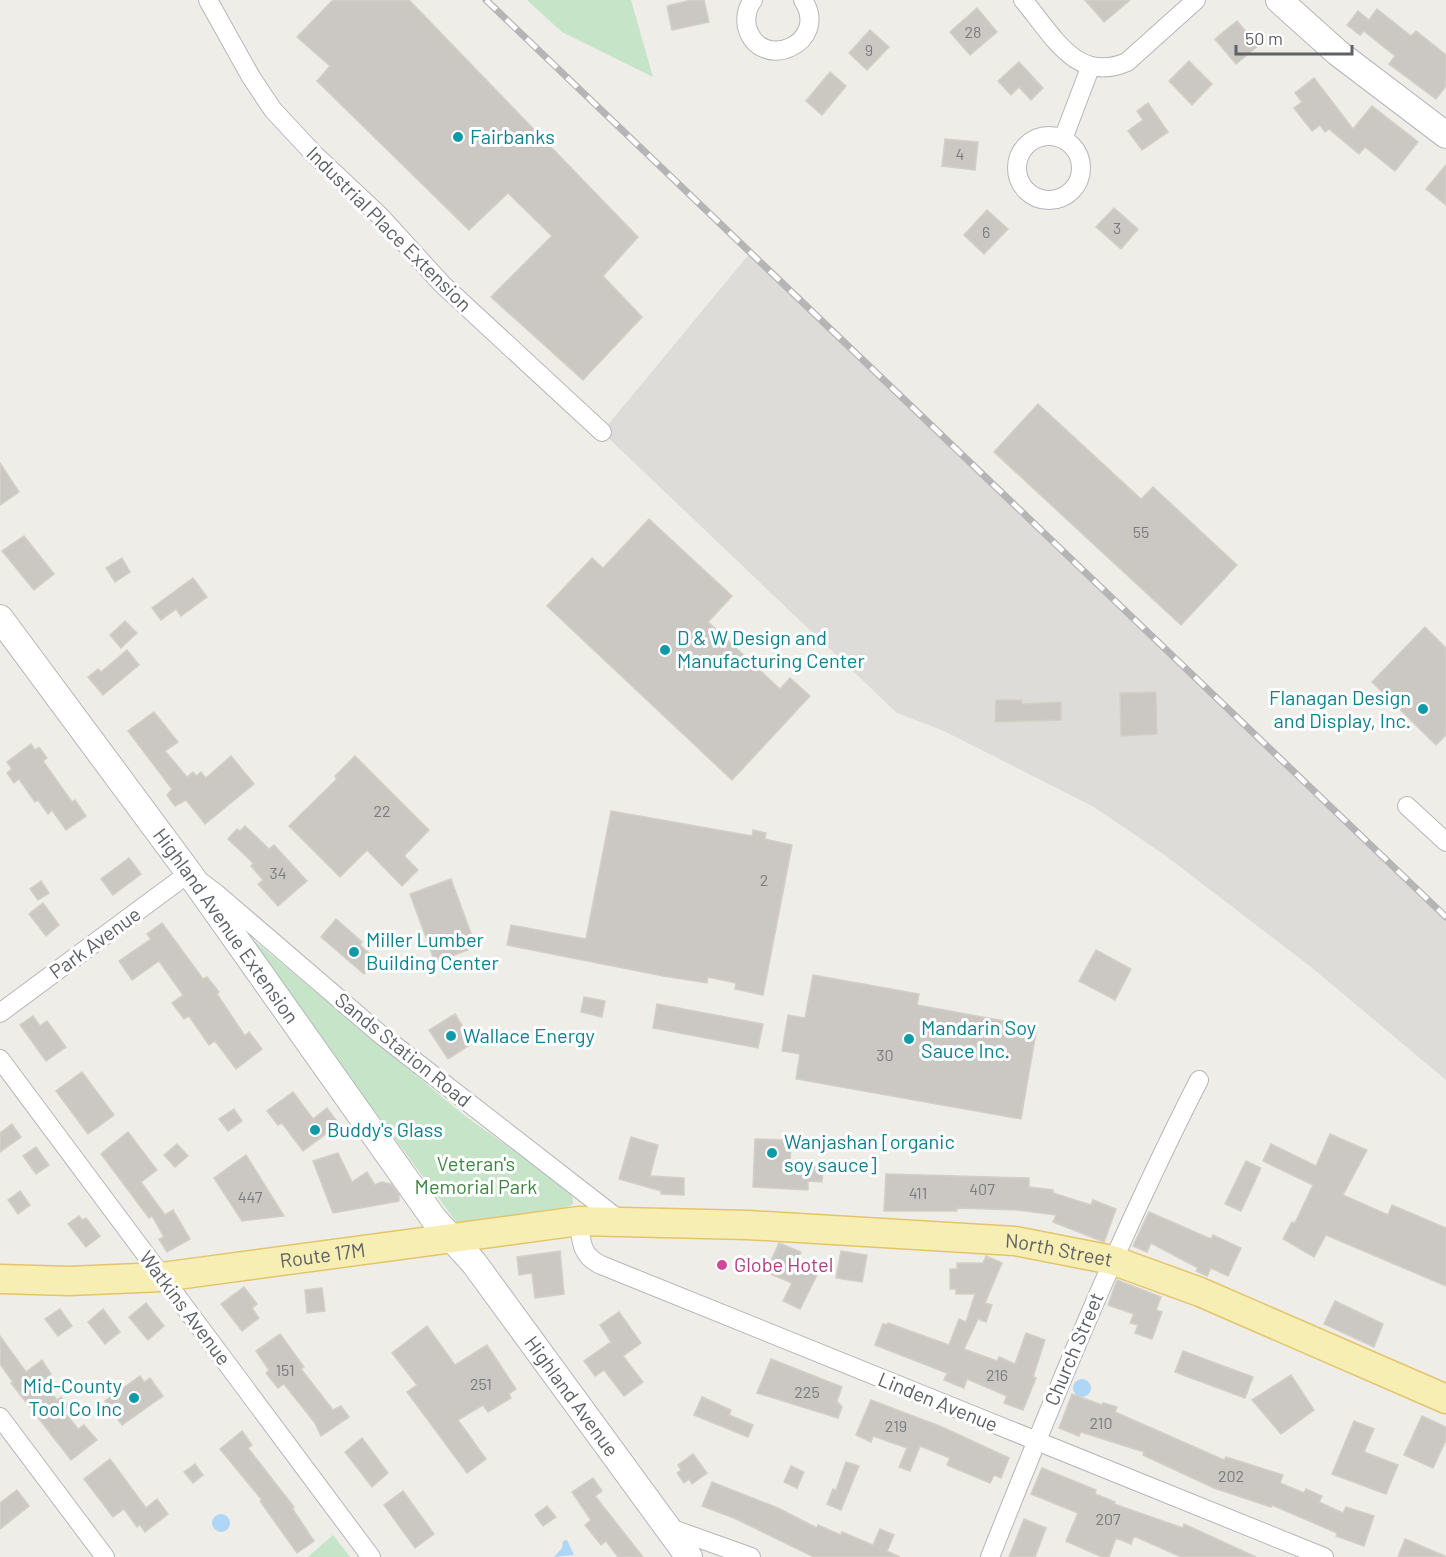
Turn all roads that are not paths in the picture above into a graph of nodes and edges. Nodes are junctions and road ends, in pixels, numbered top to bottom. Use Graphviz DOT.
graph roads {
  1 [pos="208,0"];
  2 [pos="753,0"];
  3 [pos="803,0"];
  4 [pos="1023,0"];
  5 [pos="1196,0"];
  6 [pos="1279,0"];
  7 [pos="1090,68"];
  8 [pos="1446,135"];
  9 [pos="1063,139"];
  10 [pos="602,432"];
  11 [pos="0,618"];
  12 [pos="1407,806"];
  13 [pos="1446,842"];
  14 [pos="189,873"];
  15 [pos="0,1013"];
  16 [pos="0,1059"];
  17 [pos="1199,1080"];
  18 [pos="579,1221"];
  19 [pos="632,1221"];
  20 [pos="452,1237"];
  21 [pos="1112,1260"];
  22 [pos="162,1277"];
  23 [pos="0,1279"];
  24 [pos="1446,1399"];
  25 [pos="0,1418"];
  26 [pos="1036,1442"];
  27 [pos="667,1527"];
  28 [pos="686,1556"];
  29 [pos="105,1557"];
  30 [pos="371,1557"];
  31 [pos="751,1557"];
  32 [pos="990,1557"];
  33 [pos="1324,1557"];
  1 -- 10 [label="street, Industrial Place Extension"];
  2 -- 3 [label="street"];
  4 -- 7 [label="street"];
  5 -- 7 [label="street"];
  6 -- 8 [label="street"];
  7 -- 9 [label="street"];
  11 -- 14 [label="street, Highland Avenue Extension"];
  12 -- 13 [label="street"];
  14 -- 15 [label="street, Park Avenue"];
  14 -- 19 [label="street, Sands Station Road"];
  14 -- 20 [label="street, Highland Avenue Extension"];
  16 -- 22 [label="street, Watkins Avenue"];
  17 -- 21 [label="street, Church Street"];
  18 -- 19 [label="main road, Route 17M"];
  18 -- 20 [label="main road, Route 17M"];
  18 -- 26 [label="street, Linden Avenue"];
  19 -- 21 [label="main road, North Street"];
  20 -- 22 [label="main road, Route 17M"];
  20 -- 27 [label="street, Highland Avenue"];
  21 -- 24 [label="main road, North Street"];
  21 -- 26 [label="street, Church Street"];
  22 -- 23 [label="main road, Route 17M"];
  22 -- 30 [label="street, Watkins Avenue"];
  25 -- 29 [label="street"];
  26 -- 32 [label="street, Church Street"];
  26 -- 33 [label="street, Linden Avenue"];
  27 -- 28 [label="street, Highland Avenue"];
  27 -- 31 [label="street"];
}
